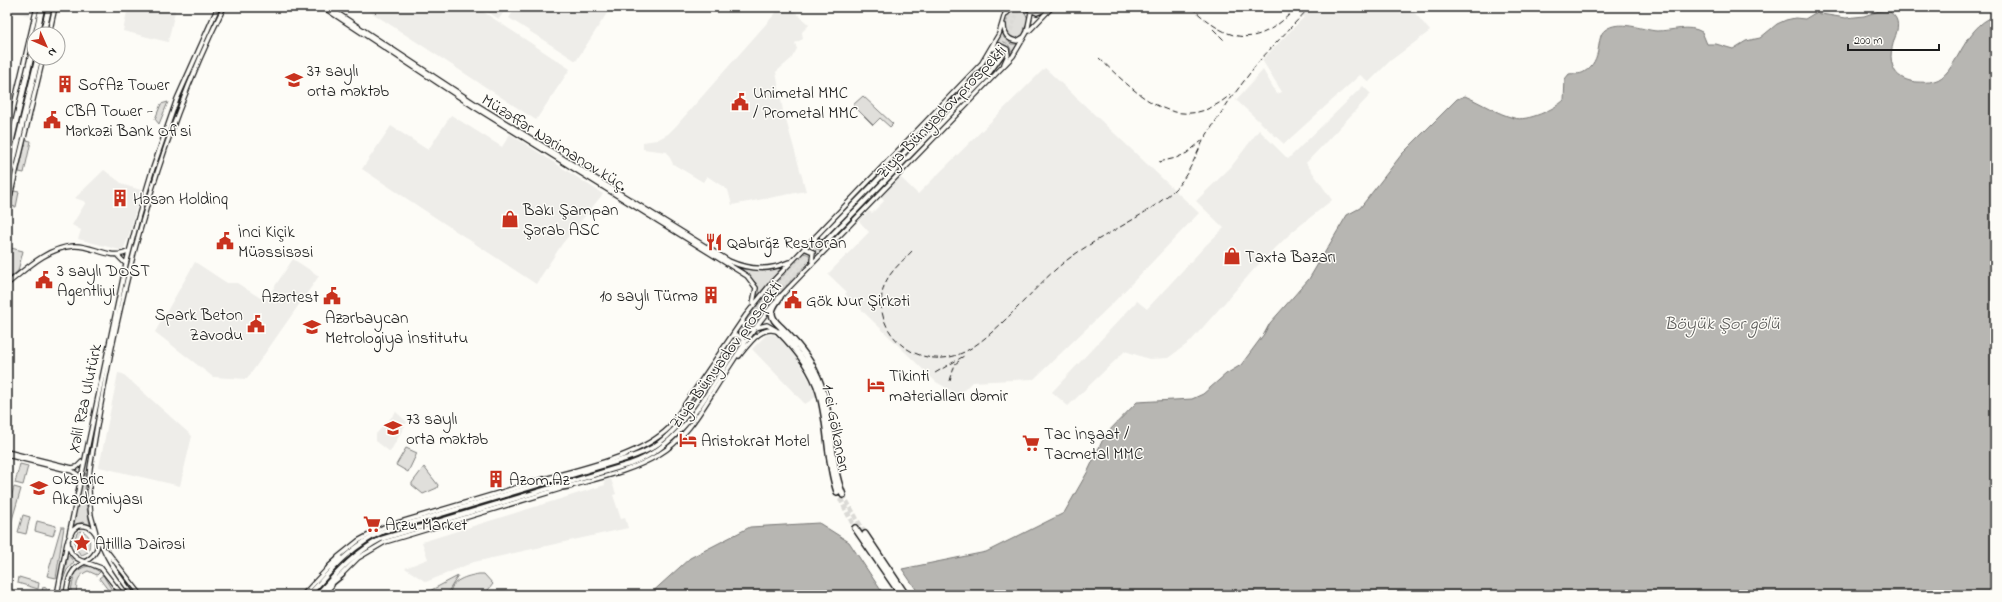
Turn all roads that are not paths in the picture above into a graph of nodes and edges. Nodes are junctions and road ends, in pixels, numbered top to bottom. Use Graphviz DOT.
graph roads {
  1 [pos="38,7"];
  2 [pos="42,7"];
  3 [pos="49,7"];
  4 [pos="55,7"];
  5 [pos="218,7"];
  6 [pos="224,7"];
  7 [pos="323,7"];
  8 [pos="328,7"];
  9 [pos="1007,7"];
  10 [pos="1013,7"];
  11 [pos="1024,7"];
  12 [pos="1051,7"];
  13 [pos="1032,9"];
  14 [pos="1005,16"];
  15 [pos="209,25"];
  16 [pos="38,26"];
  17 [pos="45,26"];
  18 [pos="50,26"];
  19 [pos="214,27"];
  20 [pos="1027,32"];
  21 [pos="998,50"];
  22 [pos="991,52"];
  23 [pos="1003,53"];
  24 [pos="29,66"];
  25 [pos="36,66"];
  26 [pos="41,66"];
  27 [pos="1002,68"];
  28 [pos="7,135"];
  29 [pos="7,159"];
  30 [pos="7,186"];
  31 [pos="7,209"];
  32 [pos="135,229"];
  33 [pos="140,230"];
  34 [pos="819,232"];
  35 [pos="822,237"];
  36 [pos="826,241"];
  37 [pos="829,245"];
  38 [pos="804,248"];
  39 [pos="129,251"];
  40 [pos="118,256"];
  41 [pos="792,261"];
  42 [pos="126,264"];
  43 [pos="807,268"];
  44 [pos="7,284"];
  45 [pos="780,297"];
  46 [pos="751,307"];
  47 [pos="746,315"];
  48 [pos="755,328"];
  49 [pos="111,332"];
  50 [pos="778,332"];
  51 [pos="116,333"];
  52 [pos="734,341"];
  53 [pos="726,343"];
  54 [pos="740,346"];
  55 [pos="729,367"];
  56 [pos="662,435"];
  57 [pos="657,451"];
  58 [pos="7,452"];
  59 [pos="7,455"];
  60 [pos="85,456"];
  61 [pos="625,459"];
  62 [pos="631,468"];
  63 [pos="567,476"];
  64 [pos="529,483"];
  65 [pos="78,485"];
  66 [pos="571,486"];
  67 [pos="837,492"];
  68 [pos="533,493"];
  69 [pos="843,495"];
  70 [pos="481,508"];
  71 [pos="424,515"];
  72 [pos="452,521"];
  73 [pos="399,526"];
  74 [pos="856,528"];
  75 [pos="865,534"];
  76 [pos="96,536"];
  77 [pos="68,540"];
  78 [pos="360,544"];
  79 [pos="102,545"];
  80 [pos="85,562"];
  81 [pos="329,567"];
  82 [pos="342,575"];
  83 [pos="109,578"];
  84 [pos="305,594"];
  85 [pos="57,595"];
  86 [pos="66,595"];
  87 [pos="119,595"];
  88 [pos="122,595"];
  89 [pos="133,595"];
  90 [pos="141,595"];
  91 [pos="318,595"];
  92 [pos="323,595"];
  93 [pos="901,595"];
  94 [pos="906,595"];
  1 -- 28 [label="main road"];
  2 -- 16 [label="highway"];
  3 -- 17 [label="highway"];
  4 -- 18 [label="main road"];
  5 -- 15 [label="main road, Xəlil Rza Ulutürk"];
  6 -- 19 [label="main road, Xəlil Rza Ulutürk"];
  7 -- 46 [label="main road, Müzəffər Nərimanov küç."];
  8 -- 41 [label="main road"];
  9 -- 14 [label="main road, Ziya Bünyadov prospekti"];
  10 -- 14 [label="main road"];
  11 -- 13 [label="main road"];
  12 -- 13 [label="main road"];
  12 -- 20 [label="main road"];
  13 -- 20 [label="main road, Ziya Bünyadov prospekti"];
  14 -- 20 [label="main road"];
  14 -- 22 [label="main road, Ziya Bünyadov prospekti"];
  15 -- 19 [label="main road"];
  15 -- 32 [label="main road, Xəlil Rza Ulutürk"];
  19 -- 33 [label="main road, Xəlil Rza Ulutürk"];
  20 -- 27 [label="main road, Ziya Bünyadov prospekti"];
  21 -- 35 [label="main road, Ziya Bünyadov prospekti"];
  22 -- 27 [label="main road"];
  22 -- 34 [label="main road, Ziya Bünyadov prospekti"];
  23 -- 36 [label="main road, Ziya Bünyadov prospekti"];
  24 -- 29 [label="highway"];
  25 -- 30 [label="highway"];
  26 -- 31 [label="main road"];
  27 -- 37 [label="main road, Ziya Bünyadov prospekti"];
  32 -- 33 [label="main road"];
  32 -- 39 [label="main road, Xəlil Rza Ulutürk"];
  33 -- 51 [label="main road, Xəlil Rza Ulutürk"];
  34 -- 37 [label="main road"];
  34 -- 38 [label="main road, Ziya Bünyadov prospekti"];
  37 -- 43 [label="main road, Ziya Bünyadov prospekti"];
  38 -- 41 [label="main road, Ziya Bünyadov prospekti"];
  38 -- 43 [label="main road"];
  39 -- 40 [label="main road"];
  39 -- 42 [label="main road, Xəlil Rza Ulutürk"];
  40 -- 42 [label="main road"];
  40 -- 44 [label="main road"];
  41 -- 46 [label="main road, Ziya Bünyadov prospekti"];
  42 -- 49 [label="main road, Xəlil Rza Ulutürk"];
  43 -- 45 [label="main road, Ziya Bünyadov prospekti"];
  45 -- 48 [label="main road, Ziya Bünyadov prospekti"];
  45 -- 69 [label="highway"];
  46 -- 47 [label="main road, Ziya Bünyadov prospekti"];
  47 -- 48 [label="main road"];
  47 -- 53 [label="main road, Ziya Bünyadov prospekti"];
  48 -- 50 [label="main road"];
  48 -- 54 [label="main road, Ziya Bünyadov prospekti"];
  49 -- 51 [label="main road"];
  49 -- 60 [label="main road, Xəlil Rza Ulutürk"];
  50 -- 55 [label="main road"];
  50 -- 67 [label="highway, 1-ci Gölkənarı"];
  51 -- 76 [label="main road, Xəlil Rza Ulutürk"];
  52 -- 61 [label="main road, Ziya Bünyadov prospekti"];
  53 -- 54 [label="main road"];
  53 -- 56 [label="main road, Ziya Bünyadov prospekti"];
  54 -- 55 [label="main road, Ziya Bünyadov prospekti"];
  54 -- 57 [label="main road, Ziya Bünyadov prospekti"];
  55 -- 62 [label="main road, Ziya Bünyadov prospekti"];
  56 -- 61 [label="main road"];
  56 -- 64 [label="main road, Ziya Bünyadov prospekti"];
  57 -- 62 [label="main road"];
  57 -- 68 [label="main road, Ziya Bünyadov prospekti"];
  58 -- 60 [label="main road"];
  59 -- 65 [label="main road"];
  60 -- 65 [label="main road, Xəlil Rza Ulutürk"];
  61 -- 63 [label="main road, Ziya Bünyadov prospekti"];
  62 -- 66 [label="main road, Ziya Bünyadov prospekti"];
  63 -- 64 [label="main road"];
  63 -- 73 [label="main road, Ziya Bünyadov prospekti"];
  64 -- 71 [label="main road, Ziya Bünyadov prospekti"];
  65 -- 77 [label="main road, Xəlil Rza Ulutürk"];
  66 -- 68 [label="main road"];
  66 -- 72 [label="main road, Ziya Bünyadov prospekti"];
  68 -- 70 [label="main road, Ziya Bünyadov prospekti"];
  70 -- 72 [label="main road"];
  70 -- 91 [label="main road, Ziya Bünyadov prospekti"];
  71 -- 73 [label="main road"];
  71 -- 81 [label="main road, Ziya Bünyadov prospekti"];
  72 -- 82 [label="main road, Ziya Bünyadov prospekti"];
  73 -- 78 [label="main road, Ziya Bünyadov prospekti"];
  74 -- 93 [label="highway"];
  75 -- 94 [label="highway"];
  76 -- 77 [label="main road"];
  76 -- 79 [label="main road"];
  76 -- 80 [label="main road"];
  77 -- 80 [label="main road"];
  77 -- 85 [label="main road, Xəlil Rza Ulutürk"];
  78 -- 81 [label="main road"];
  78 -- 84 [label="main road, Ziya Bünyadov prospekti"];
  79 -- 89 [label="main road"];
  79 -- 90 [label="main road"];
  80 -- 83 [label="main road"];
  80 -- 86 [label="main road"];
  81 -- 84 [label="main road, Ziya Bünyadov prospekti"];
  82 -- 91 [label="main road"];
  82 -- 92 [label="main road, Ziya Bünyadov prospekti"];
  83 -- 87 [label="main road"];
  83 -- 88 [label="main road"];
}
